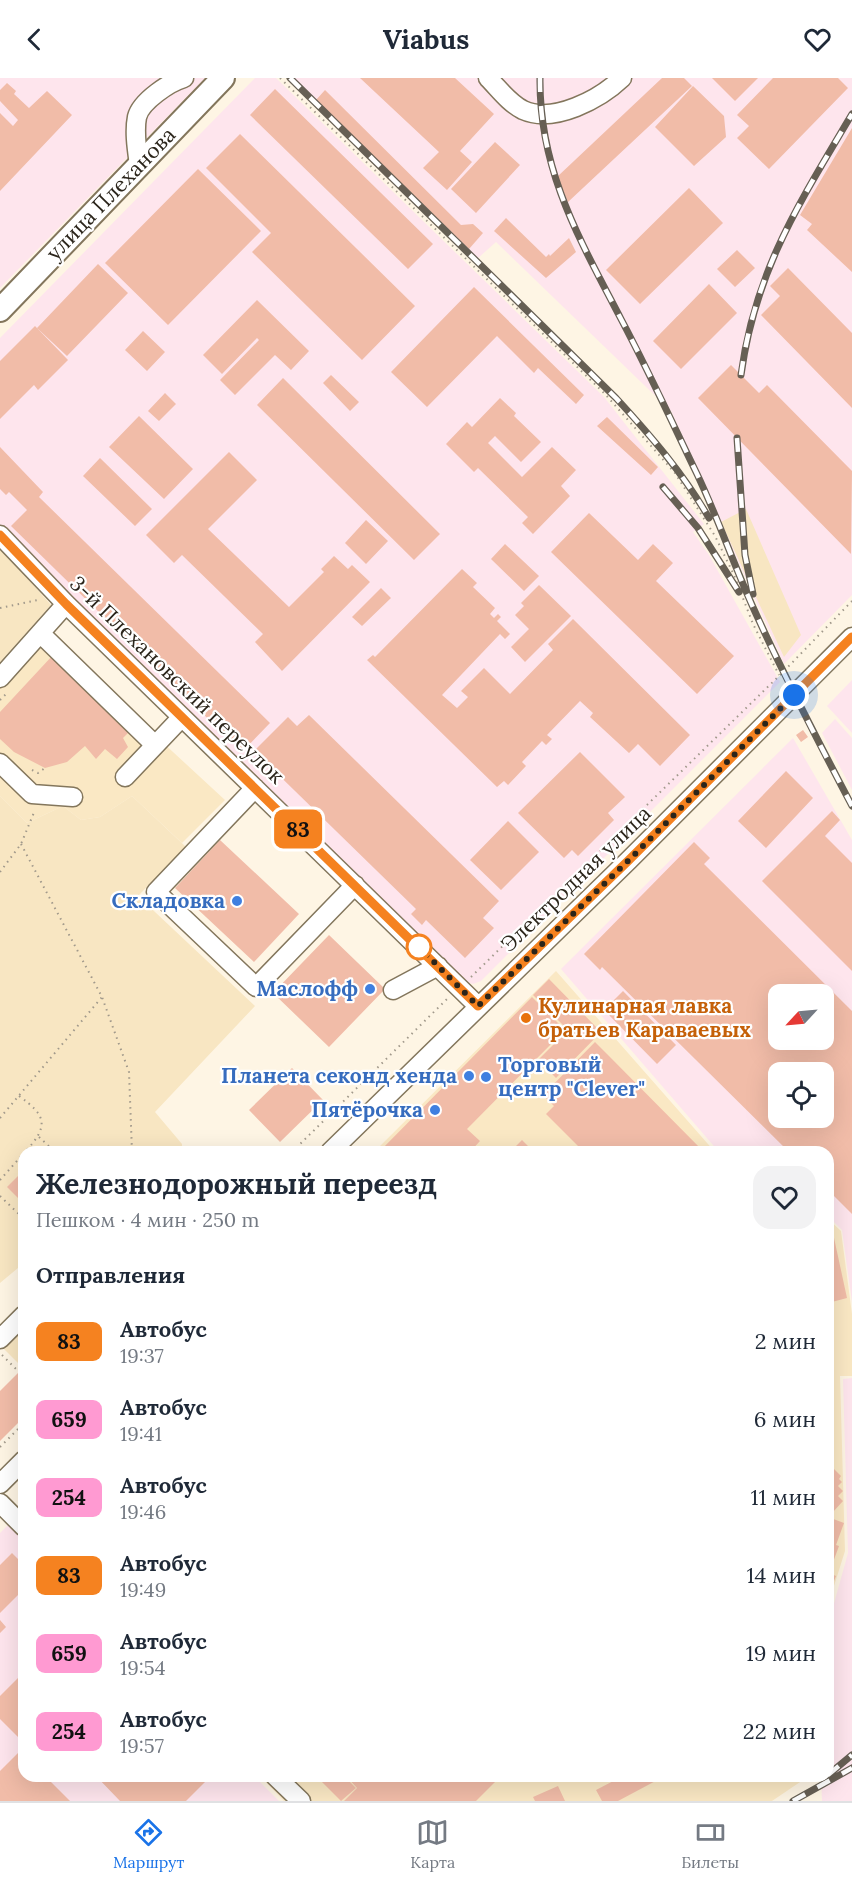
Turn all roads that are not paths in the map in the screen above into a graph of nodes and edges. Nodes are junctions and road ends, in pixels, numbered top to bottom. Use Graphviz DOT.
graph roads {
  1 [pos="184,78"];
  2 [pos="223,78"];
  3 [pos="488,78"];
  4 [pos="622,78"];
  5 [pos="139,165"];
  6 [pos="0,310"];
  7 [pos="0,535"];
  8 [pos="63,607"];
  9 [pos="40,633"];
  10 [pos="852,637"];
  11 [pos="0,678"];
  12 [pos="182,717"];
  13 [pos="155,745"];
  14 [pos="0,763"];
  15 [pos="125,777"];
  16 [pos="255,788"];
  17 [pos="73,797"];
  18 [pos="355,885"];
  19 [pos="438,966"];
  20 [pos="393,990"];
  21 [pos="478,1006"];
  22 [pos="336,1146"];
  23 [pos="18,1320"];
  24 [pos="0,1339"];
  25 [pos="18,1466"];
  26 [pos="0,1484"];
  27 [pos="0,1503"];
  28 [pos="18,1521"];
  29 [pos="281,1782"];
  30 [pos="301,1801"];
  1 -- 5 [label="street"];
  2 -- 5 [label="main road, улица Плеханова"];
  3 -- 4 [label="street"];
  5 -- 6 [label="main road, улица Плеханова"];
  7 -- 8 [label="street, 3-й Плехановский переулок"];
  8 -- 9 [label="street"];
  8 -- 12 [label="street, 3-й Плехановский переулок"];
  9 -- 11 [label="street"];
  9 -- 13 [label="street"];
  10 -- 21 [label="street, Электродная улица"];
  12 -- 13 [label="street"];
  12 -- 16 [label="street, 3-й Плехановский переулок"];
  13 -- 15 [label="street"];
  14 -- 17 [label="street"];
  16 -- 18 [label="street, 3-й Плехановский переулок"];
  16 -- 18 [label="street"];
  18 -- 19 [label="street, 3-й Плехановский переулок"];
  19 -- 20 [label="street"];
  19 -- 21 [label="street, 3-й Плехановский переулок"];
  21 -- 22 [label="street, Электродная улица"];
  23 -- 24 [label="street"];
  25 -- 26 [label="street"];
  27 -- 28 [label="street"];
  29 -- 30 [label="street"];
}
